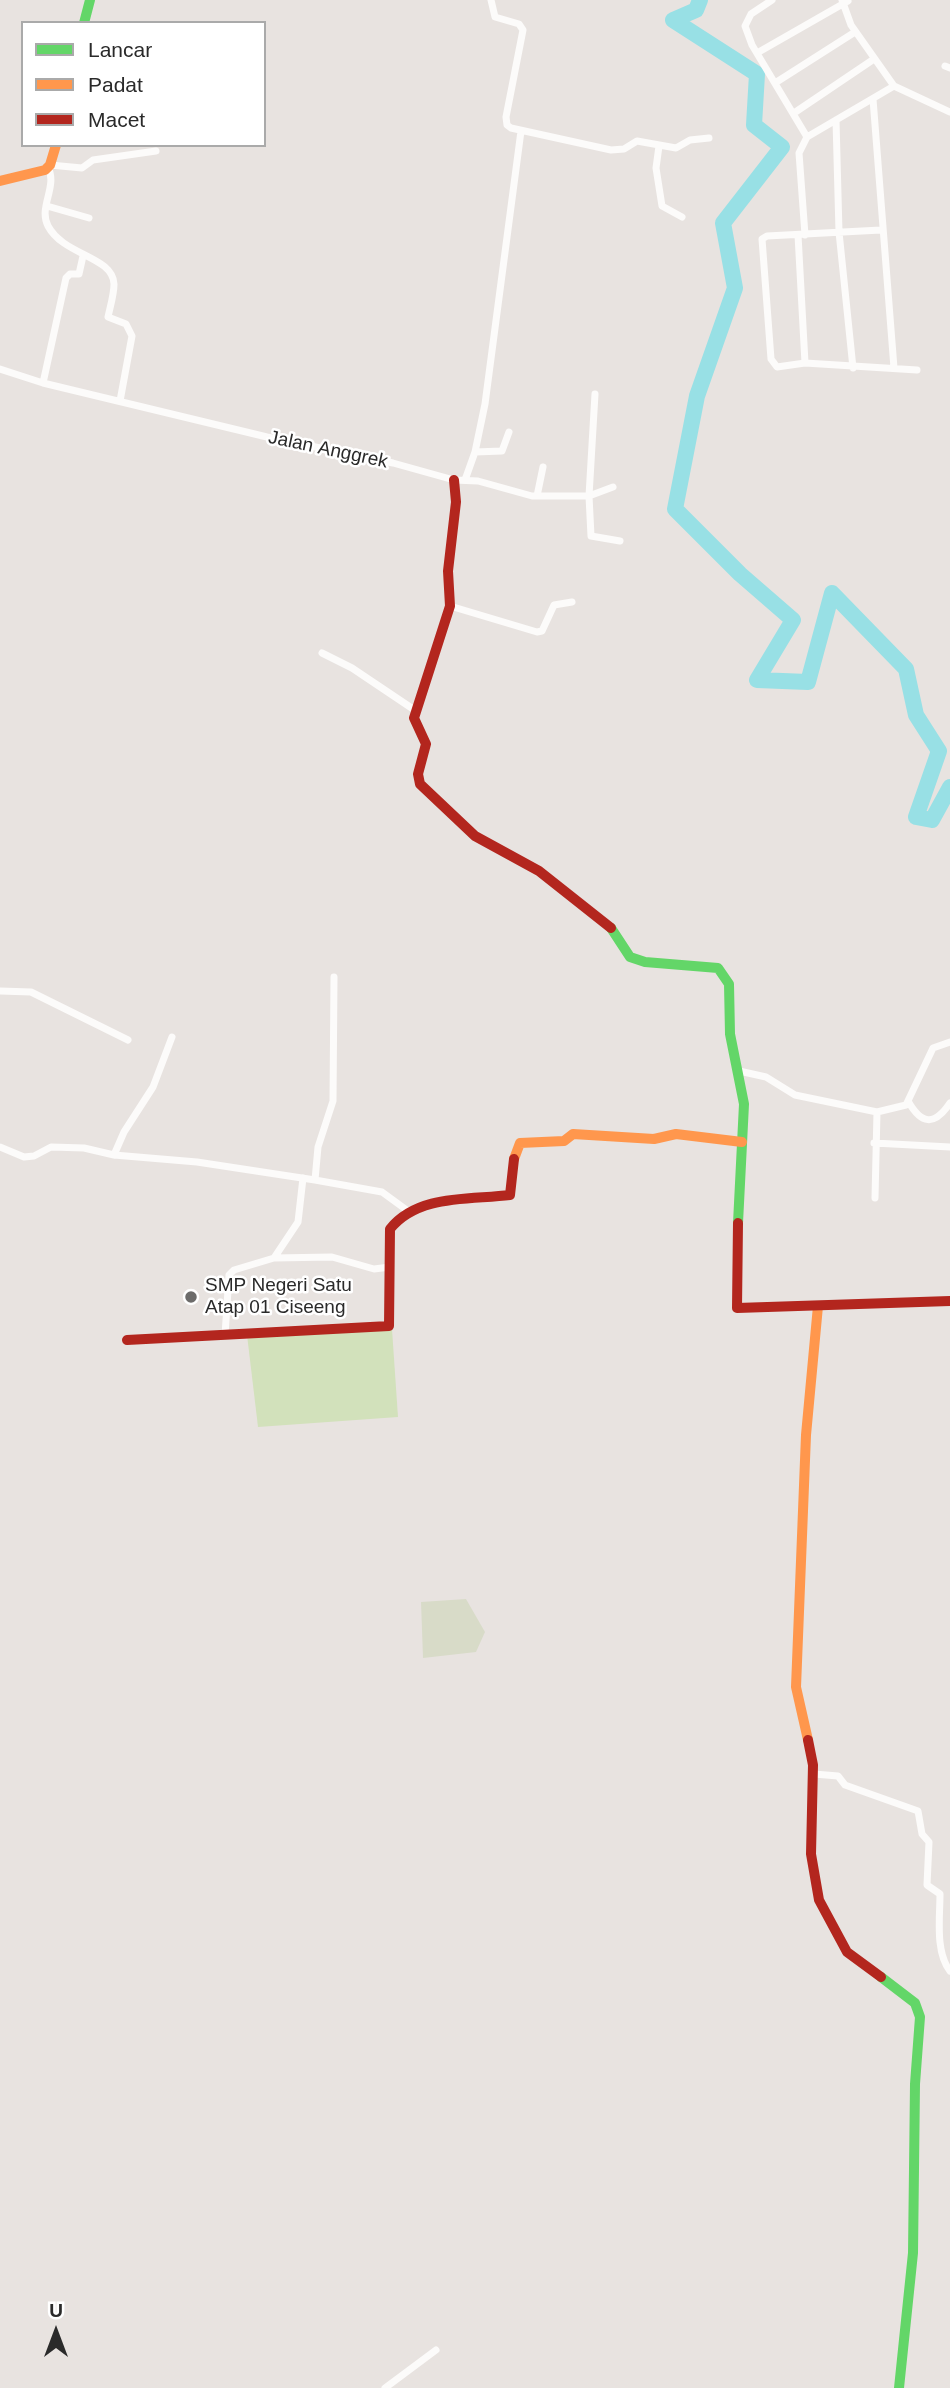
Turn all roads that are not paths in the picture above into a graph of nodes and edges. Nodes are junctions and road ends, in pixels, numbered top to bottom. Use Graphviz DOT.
graph roads {
  1 [pos="90,0"];
  2 [pos="491,0"];
  3 [pos="772,0"];
  4 [pos="845,1"];
  5 [pos="85,21"];
  6 [pos="855,32"];
  7 [pos="757,52"];
  8 [pos="874,59"];
  9 [pos="775,83"];
  10 [pos="894,86"];
  11 [pos="873,99"];
  12 [pos="950,112"];
  13 [pos="794,113"];
  14 [pos="836,120"];
  15 [pos="522,131"];
  16 [pos="807,137"];
  17 [pos="709,138"];
  18 [pos="660,146"];
  19 [pos="55,147"];
  20 [pos="156,151"];
  21 [pos="49,166"];
  22 [pos="0,181"];
  23 [pos="47,206"];
  24 [pos="682,217"];
  25 [pos="89,218"];
  26 [pos="881,230"];
  27 [pos="839,232"];
  28 [pos="802,235"];
  29 [pos="83,256"];
  30 [pos="805,363"];
  31 [pos="853,368"];
  32 [pos="0,369"];
  33 [pos="894,369"];
  34 [pos="917,370"];
  35 [pos="43,383"];
  36 [pos="595,394"];
  37 [pos="120,401"];
  38 [pos="509,432"];
  39 [pos="475,452"];
  40 [pos="543,467"];
  41 [pos="460,480"];
  42 [pos="612,486"];
  43 [pos="537,496"];
  44 [pos="589,496"];
  45 [pos="621,541"];
  46 [pos="572,602"];
  47 [pos="450,606"];
  48 [pos="322,653"];
  49 [pos="416,711"];
  50 [pos="334,977"];
  51 [pos="0,991"];
  52 [pos="172,1037"];
  53 [pos="128,1040"];
  54 [pos="950,1042"];
  55 [pos="739,1071"];
  56 [pos="908,1101"];
  57 [pos="950,1103"];
  58 [pos="877,1112"];
  59 [pos="743,1142"];
  60 [pos="874,1143"];
  61 [pos="0,1147"];
  62 [pos="950,1147"];
  63 [pos="114,1156"];
  64 [pos="303,1178"];
  65 [pos="315,1180"];
  66 [pos="875,1198"];
  67 [pos="408,1211"];
  68 [pos="274,1258"];
  69 [pos="390,1267"];
  70 [pos="950,1301"];
  71 [pos="818,1306"];
  72 [pos="225,1335"];
  73 [pos="127,1340"];
  74 [pos="814,1774"];
  75 [pos="950,1971"];
  76 [pos="436,2350"];
  77 [pos="386,2388"];
  78 [pos="899,2388"];
  1 -- 5 [label="street"];
  2 -- 15 [label="street"];
  3 -- 7 [label="street"];
  4 -- 6 [label="street"];
  4 -- 7 [label="street"];
  6 -- 8 [label="street"];
  6 -- 9 [label="street"];
  7 -- 9 [label="street"];
  8 -- 10 [label="street"];
  8 -- 13 [label="street"];
  9 -- 13 [label="street"];
  10 -- 11 [label="street"];
  10 -- 12 [label="street"];
  11 -- 14 [label="street"];
  11 -- 26 [label="street"];
  13 -- 16 [label="street"];
  14 -- 16 [label="street"];
  14 -- 27 [label="street"];
  15 -- 18 [label="street"];
  15 -- 39 [label="street"];
  16 -- 28 [label="street"];
  17 -- 18 [label="street"];
  18 -- 24 [label="street"];
  19 -- 21 [label="street"];
  20 -- 21 [label="street"];
  21 -- 22 [label="street"];
  21 -- 23 [label="street"];
  23 -- 25 [label="street"];
  23 -- 29 [label="street"];
  26 -- 27 [label="street"];
  26 -- 33 [label="street"];
  27 -- 28 [label="street"];
  27 -- 31 [label="street"];
  28 -- 30 [label="street"];
  28 -- 30 [label="street"];
  29 -- 35 [label="street"];
  29 -- 37 [label="street"];
  30 -- 31 [label="street"];
  31 -- 33 [label="street"];
  32 -- 35 [label="street, Jalan Anggrek"];
  33 -- 34 [label="street"];
  35 -- 37 [label="street, Jalan Anggrek"];
  36 -- 44 [label="street"];
  37 -- 41 [label="street, Jalan Anggrek"];
  38 -- 39 [label="street"];
  39 -- 41 [label="street"];
  40 -- 43 [label="street"];
  41 -- 43 [label="street, Jalan Anggrek"];
  41 -- 47 [label="street"];
  42 -- 44 [label="street"];
  43 -- 44 [label="street, Jalan Anggrek"];
  44 -- 45 [label="street"];
  46 -- 47 [label="street"];
  47 -- 49 [label="street"];
  48 -- 49 [label="street"];
  49 -- 55 [label="street"];
  50 -- 65 [label="street"];
  51 -- 53 [label="street"];
  52 -- 63 [label="street"];
  54 -- 56 [label="street"];
  55 -- 58 [label="street"];
  55 -- 59 [label="street"];
  56 -- 57 [label="street"];
  56 -- 58 [label="street"];
  58 -- 60 [label="street"];
  59 -- 67 [label="street"];
  59 -- 71 [label="street"];
  60 -- 62 [label="street"];
  60 -- 66 [label="street"];
  61 -- 63 [label="street"];
  63 -- 64 [label="street"];
  64 -- 65 [label="street"];
  64 -- 68 [label="street"];
  65 -- 67 [label="street"];
  67 -- 69 [label="street"];
  68 -- 69 [label="street"];
  68 -- 72 [label="street"];
  69 -- 72 [label="street"];
  70 -- 71 [label="street"];
  71 -- 74 [label="street"];
  72 -- 73 [label="street"];
  74 -- 75 [label="street"];
  74 -- 78 [label="street"];
  76 -- 77 [label="street"];
}
